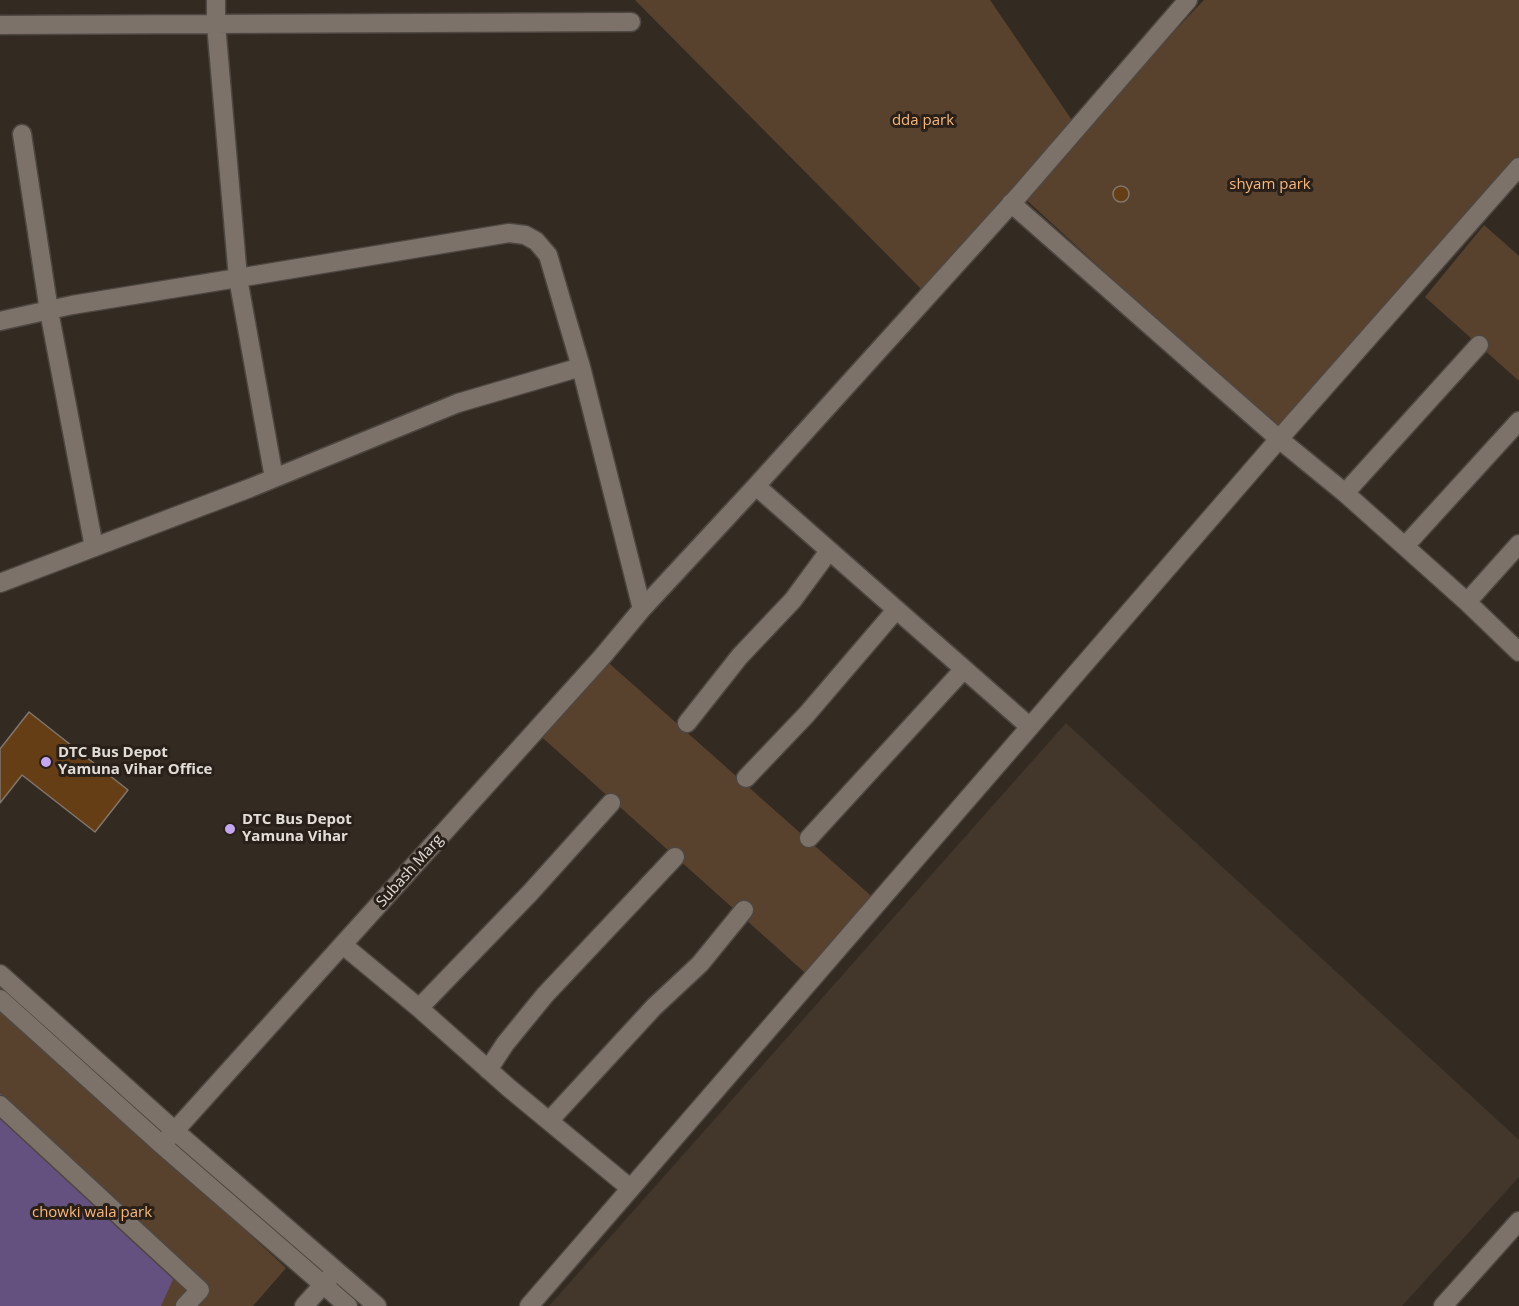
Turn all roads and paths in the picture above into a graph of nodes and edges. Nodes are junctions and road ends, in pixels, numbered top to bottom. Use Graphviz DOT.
graph roads {
  1 [pos="216,0"];
  2 [pos="1188,0"];
  3 [pos="631,22"];
  4 [pos="216,24"];
  5 [pos="0,26"];
  6 [pos="22,134"];
  7 [pos="1519,167"];
  8 [pos="1011,203"];
  9 [pos="238,278"];
  10 [pos="49,311"];
  11 [pos="0,321"];
  12 [pos="1479,345"];
  13 [pos="581,368"];
  14 [pos="1519,421"];
  15 [pos="1279,439"];
  16 [pos="274,478"];
  17 [pos="756,486"];
  18 [pos="1345,493"];
  19 [pos="1519,544"];
  20 [pos="1405,546"];
  21 [pos="94,547"];
  22 [pos="830,551"];
  23 [pos="0,584"];
  24 [pos="1467,602"];
  25 [pos="642,609"];
  26 [pos="896,610"];
  27 [pos="1519,652"];
  28 [pos="964,669"];
  29 [pos="687,723"];
  30 [pos="1030,727"];
  31 [pos="746,778"];
  32 [pos="610,803"];
  33 [pos="809,838"];
  34 [pos="675,857"];
  35 [pos="744,910"];
  36 [pos="343,945"];
  37 [pos="0,974"];
  38 [pos="0,999"];
  39 [pos="420,1008"];
  40 [pos="488,1070"];
  41 [pos="0,1105"];
  42 [pos="549,1121"];
  43 [pos="175,1131"];
  44 [pos="162,1145"];
  45 [pos="630,1188"];
  46 [pos="1519,1221"];
  47 [pos="330,1277"];
  48 [pos="185,1306"];
  49 [pos="304,1306"];
  50 [pos="348,1306"];
  51 [pos="377,1306"];
  52 [pos="529,1306"];
  53 [pos="1443,1306"];
  1 -- 4 [label="street"];
  2 -- 8 [label="street, Subash Marg"];
  3 -- 4 [label="street"];
  4 -- 5 [label="street"];
  4 -- 9 [label="street"];
  6 -- 10 [label="street"];
  7 -- 15 [label="street"];
  8 -- 15 [label="street"];
  8 -- 17 [label="street, Subash Marg"];
  9 -- 10 [label="street"];
  9 -- 13 [label="street"];
  9 -- 16 [label="street"];
  10 -- 11 [label="street"];
  10 -- 21 [label="street"];
  12 -- 18 [label="street"];
  13 -- 16 [label="street"];
  13 -- 25 [label="street"];
  14 -- 20 [label="street"];
  15 -- 18 [label="street"];
  15 -- 30 [label="street"];
  16 -- 21 [label="street"];
  17 -- 22 [label="street"];
  17 -- 25 [label="street, Subash Marg"];
  18 -- 20 [label="street"];
  19 -- 24 [label="street"];
  20 -- 24 [label="street"];
  21 -- 23 [label="street"];
  22 -- 26 [label="street"];
  22 -- 29 [label="street"];
  24 -- 27 [label="street"];
  25 -- 36 [label="street, Subash Marg"];
  26 -- 28 [label="street"];
  26 -- 31 [label="street"];
  28 -- 30 [label="street"];
  28 -- 33 [label="street"];
  30 -- 45 [label="street"];
  32 -- 39 [label="street"];
  34 -- 40 [label="street"];
  35 -- 42 [label="street"];
  36 -- 39 [label="street"];
  36 -- 43 [label="street, Subash Marg"];
  37 -- 43 [label="street"];
  38 -- 44 [label="street"];
  39 -- 40 [label="street"];
  40 -- 42 [label="street"];
  41 -- 48 [label="street"];
  42 -- 45 [label="street"];
  43 -- 44 [label="street, Subash Marg"];
  43 -- 47 [label="street"];
  44 -- 47 [label="street"];
  45 -- 52 [label="street"];
  46 -- 53 [label="street"];
  47 -- 49 [label="street"];
  47 -- 50 [label="street"];
  47 -- 51 [label="street"];
}
